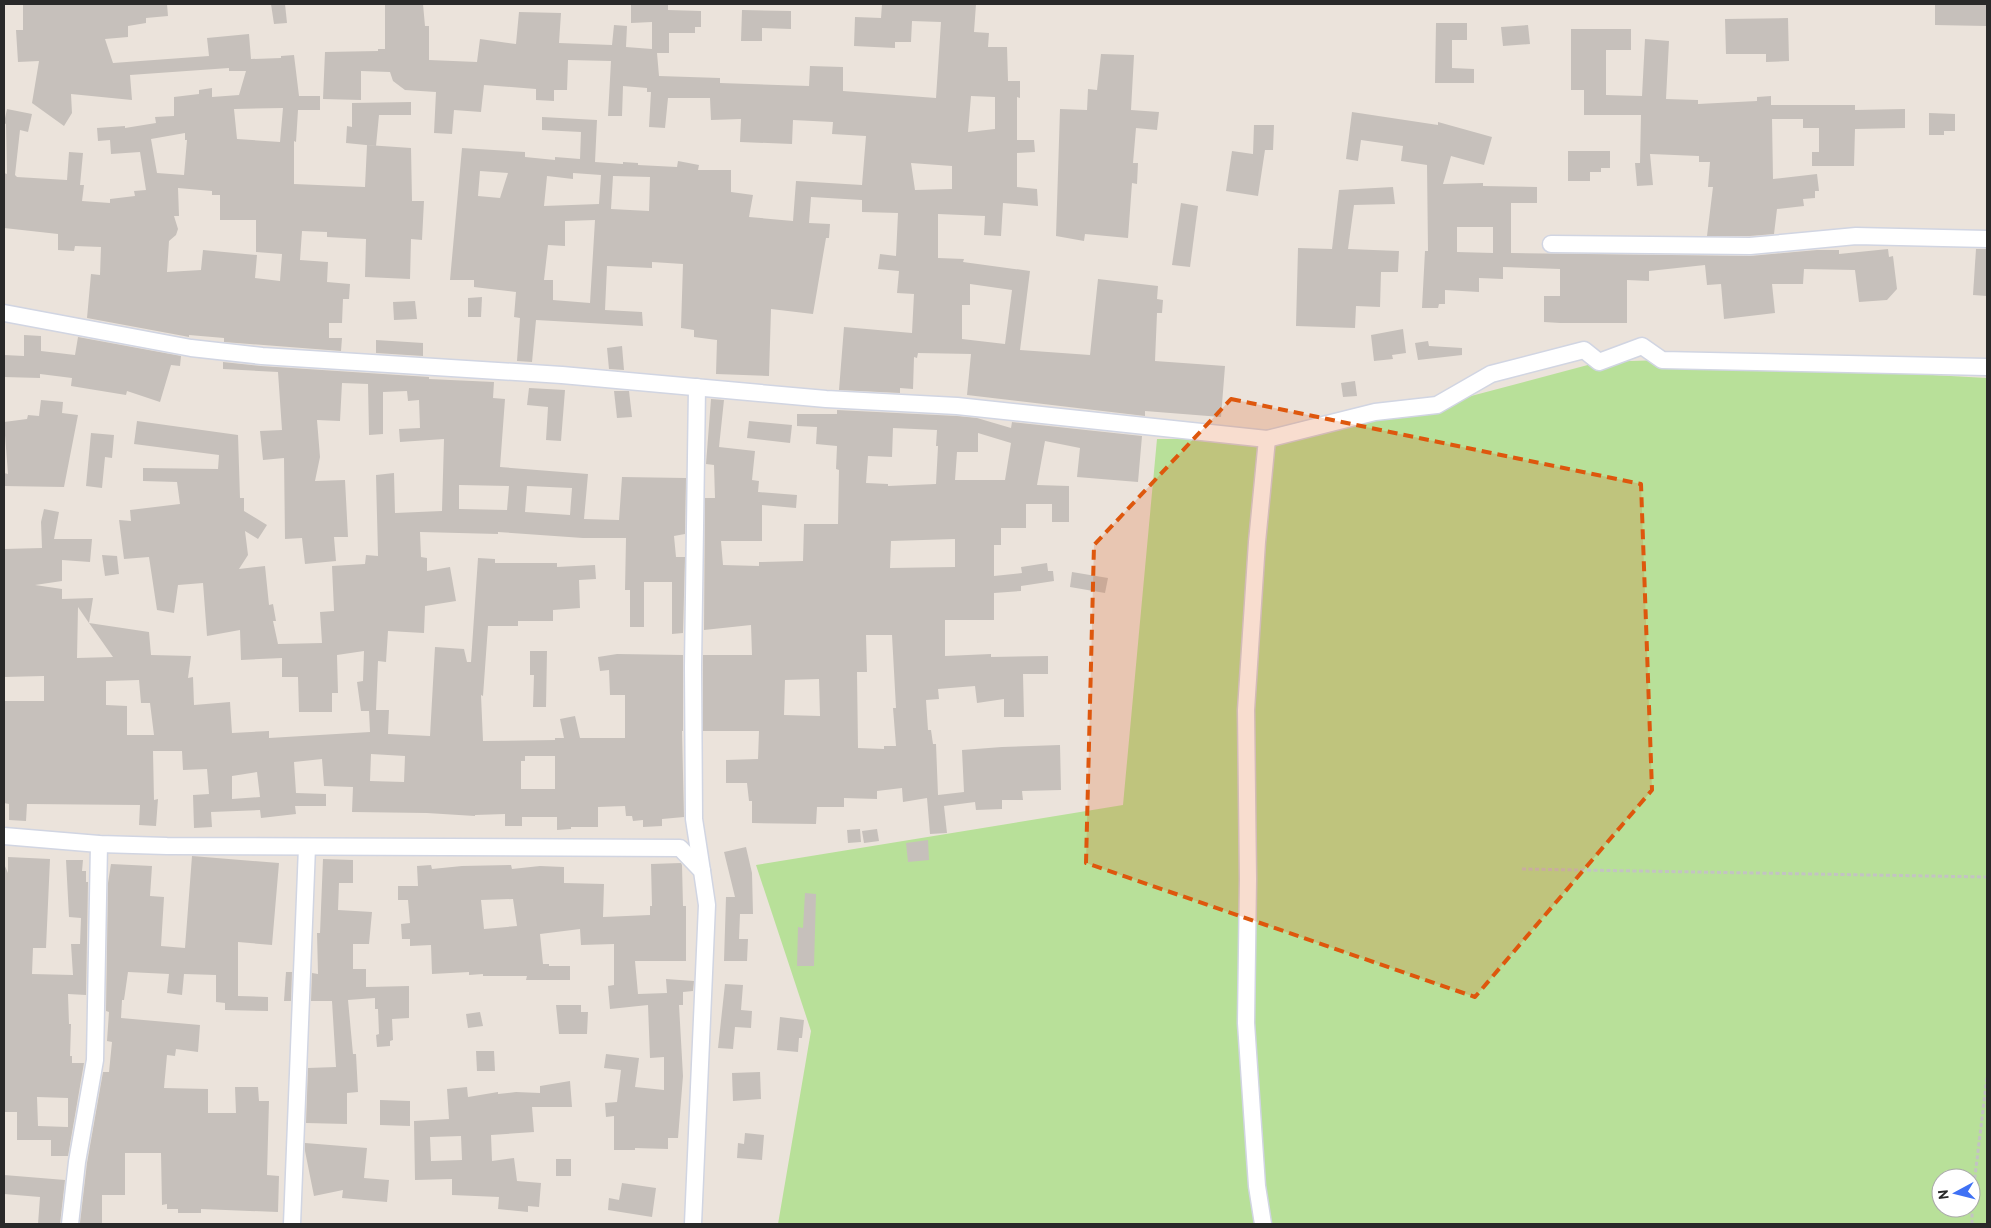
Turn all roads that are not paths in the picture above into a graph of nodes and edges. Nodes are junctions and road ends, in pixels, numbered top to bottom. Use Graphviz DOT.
graph roads {
  1 [pos="1987,239"];
  2 [pos="1551,244"];
  3 [pos="4,313"];
  4 [pos="1987,367"];
  5 [pos="697,387"];
  6 [pos="1267,439"];
  7 [pos="4,836"];
  8 [pos="99,844"];
  9 [pos="308,846"];
  10 [pos="702,871"];
  11 [pos="70,1224"];
  12 [pos="292,1224"];
  13 [pos="693,1224"];
  14 [pos="1263,1224"];
  1 -- 2 [label="street"];
  3 -- 5 [label="street"];
  4 -- 6 [label="street"];
  5 -- 6 [label="street"];
  5 -- 10 [label="street"];
  6 -- 14 [label="street"];
  7 -- 8 [label="street"];
  8 -- 9 [label="street"];
  8 -- 11 [label="street"];
  9 -- 10 [label="street"];
  9 -- 12 [label="street"];
  10 -- 13 [label="street"];
}
